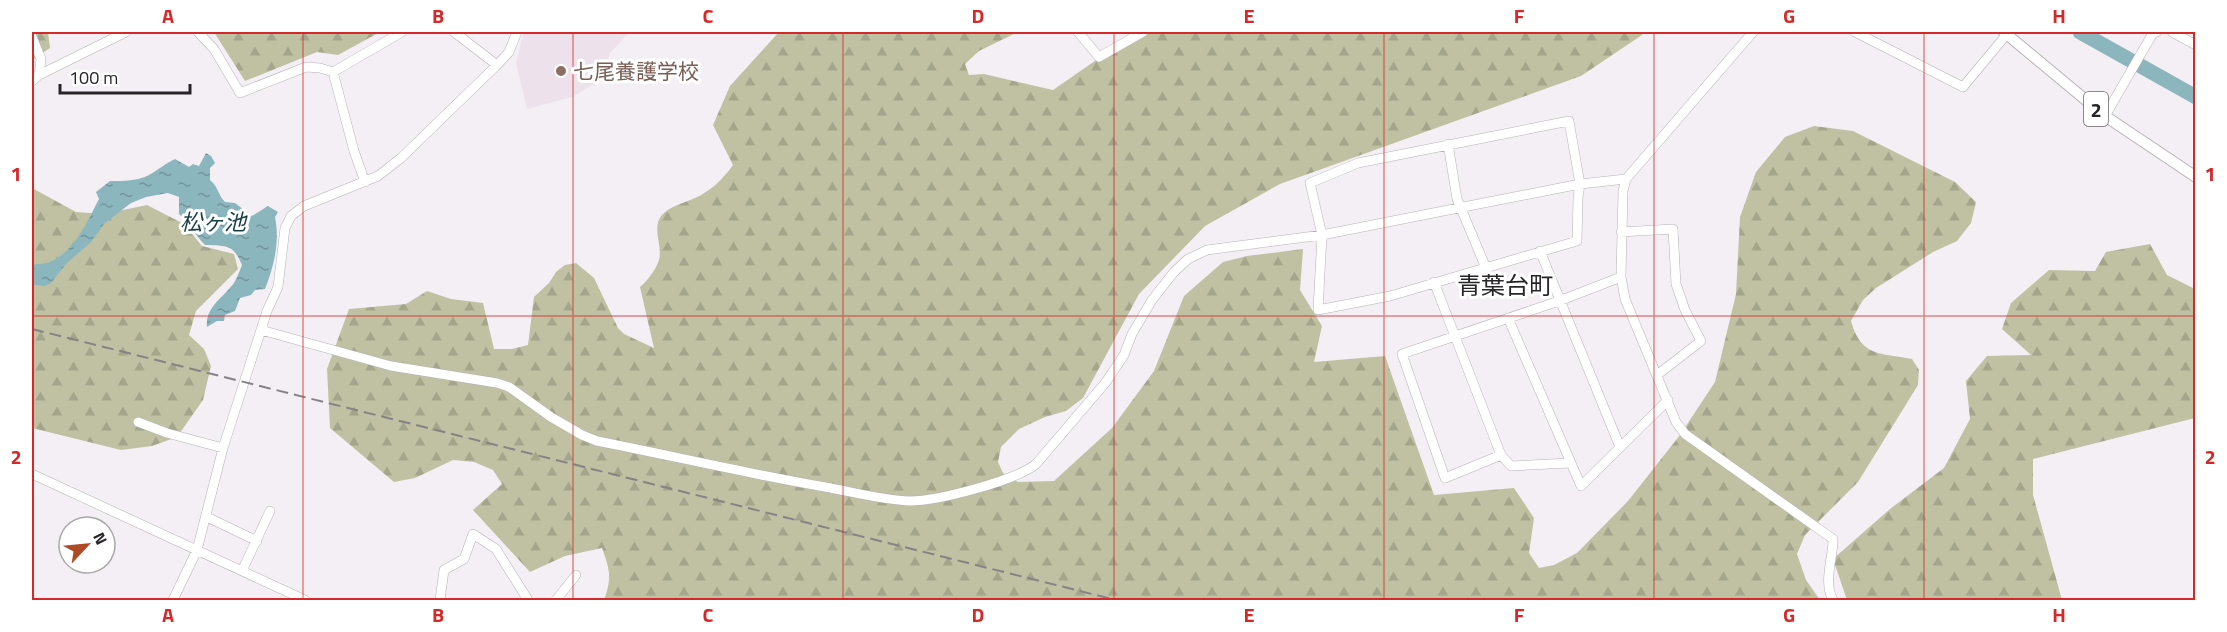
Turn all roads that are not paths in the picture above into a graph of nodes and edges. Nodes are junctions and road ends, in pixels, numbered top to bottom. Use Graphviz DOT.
graph roads {
  1 [pos="126,32"];
  2 [pos="198,32"];
  3 [pos="402,32"];
  4 [pos="454,32"];
  5 [pos="518,32"];
  6 [pos="1078,32"];
  7 [pos="1143,32"];
  8 [pos="1753,32"];
  9 [pos="1855,32"];
  10 [pos="2172,32"];
  11 [pos="2006,33"];
  12 [pos="2155,33"];
  13 [pos="32,37"];
  14 [pos="2196,45"];
  15 [pos="497,66"];
  16 [pos="333,72"];
  17 [pos="35,78"];
  18 [pos="2105,116"];
  19 [pos="1448,144"];
  20 [pos="2196,177"];
  21 [pos="1626,179"];
  22 [pos="365,182"];
  23 [pos="1581,184"];
  24 [pos="1460,208"];
  25 [pos="1622,232"];
  26 [pos="1322,235"];
  27 [pos="1540,251"];
  28 [pos="1486,268"];
  29 [pos="1621,277"];
  30 [pos="1434,282"];
  31 [pos="1559,301"];
  32 [pos="1508,318"];
  33 [pos="261,330"];
  34 [pos="1455,335"];
  35 [pos="1657,375"];
  36 [pos="1668,400"];
  37 [pos="138,422"];
  38 [pos="1620,447"];
  39 [pos="223,448"];
  40 [pos="1501,455"];
  41 [pos="1570,464"];
  42 [pos="32,474"];
  43 [pos="270,511"];
  44 [pos="207,517"];
  45 [pos="256,540"];
  46 [pos="197,550"];
  47 [pos="242,571"];
  48 [pos="576,575"];
  49 [pos="174,600"];
  50 [pos="305,600"];
  51 [pos="440,600"];
  52 [pos="528,600"];
  53 [pos="556,600"];
  54 [pos="1833,600"];
  1 -- 17 [label="street"];
  2 -- 16 [label="street"];
  3 -- 16 [label="street"];
  4 -- 15 [label="street"];
  5 -- 15 [label="street"];
  6 -- 7 [label="street"];
  8 -- 21 [label="street"];
  9 -- 11 [label="street"];
  10 -- 14 [label="street"];
  11 -- 18 [label="main road, 2"];
  12 -- 18 [label="street"];
  13 -- 17 [label="street"];
  15 -- 22 [label="street"];
  16 -- 22 [label="street"];
  18 -- 20 [label="main road, 2"];
  19 -- 23 [label="street"];
  19 -- 24 [label="street"];
  19 -- 26 [label="street"];
  21 -- 23 [label="street"];
  21 -- 25 [label="street"];
  22 -- 33 [label="street"];
  23 -- 24 [label="street"];
  23 -- 27 [label="street"];
  24 -- 26 [label="street"];
  24 -- 28 [label="street"];
  25 -- 29 [label="street"];
  25 -- 35 [label="street"];
  26 -- 30 [label="street"];
  26 -- 33 [label="street"];
  27 -- 28 [label="street"];
  27 -- 31 [label="street"];
  28 -- 30 [label="street"];
  29 -- 31 [label="street"];
  29 -- 35 [label="street"];
  30 -- 34 [label="street"];
  31 -- 32 [label="street"];
  31 -- 38 [label="street"];
  32 -- 34 [label="street"];
  32 -- 41 [label="street"];
  33 -- 39 [label="street"];
  34 -- 40 [label="street"];
  34 -- 40 [label="street"];
  35 -- 36 [label="street"];
  36 -- 38 [label="street"];
  36 -- 54 [label="street"];
  37 -- 39 [label="street"];
  38 -- 41 [label="street"];
  39 -- 44 [label="street"];
  40 -- 41 [label="street"];
  42 -- 46 [label="street"];
  43 -- 45 [label="street"];
  44 -- 45 [label="street"];
  44 -- 46 [label="street"];
  45 -- 47 [label="street"];
  46 -- 47 [label="street"];
  46 -- 49 [label="street"];
  47 -- 50 [label="street"];
  48 -- 53 [label="street"];
  51 -- 52 [label="street"];
}
